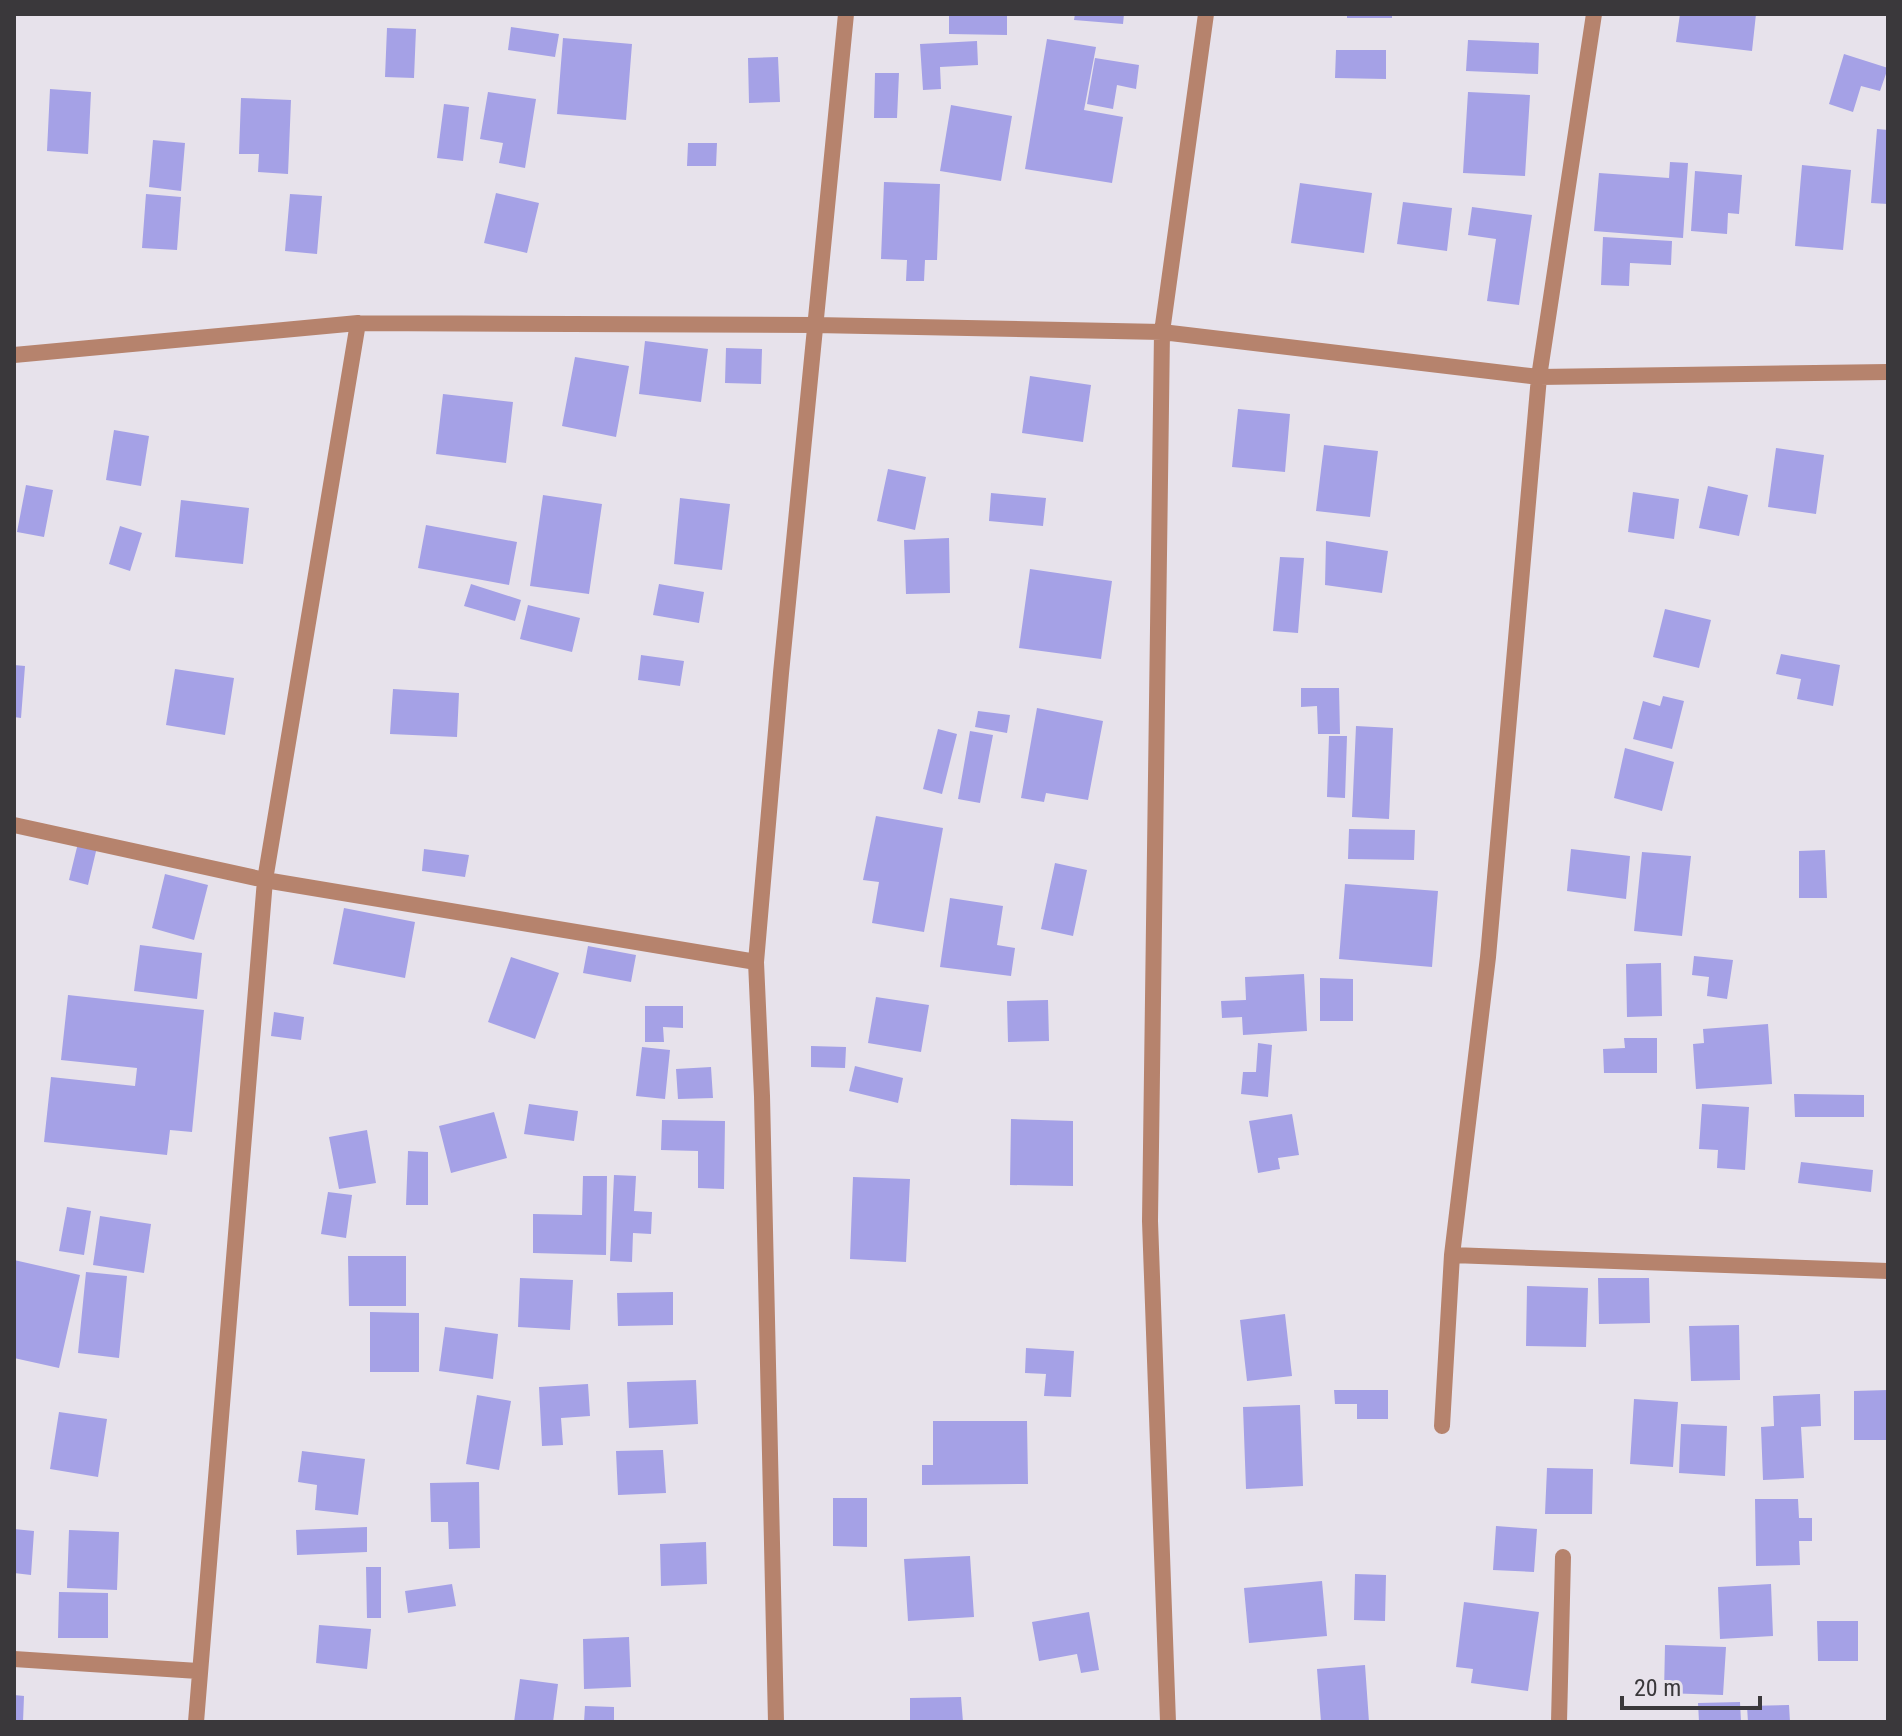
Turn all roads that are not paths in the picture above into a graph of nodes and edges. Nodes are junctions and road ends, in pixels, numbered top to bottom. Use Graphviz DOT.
graph roads {
  1 [pos="846,14"];
  2 [pos="1206,14"];
  3 [pos="1594,14"];
  4 [pos="358,323"];
  5 [pos="815,325"];
  6 [pos="1162,332"];
  7 [pos="14,355"];
  8 [pos="1888,372"];
  9 [pos="1539,377"];
  10 [pos="14,825"];
  11 [pos="265,880"];
  12 [pos="756,962"];
  13 [pos="1452,1255"];
  14 [pos="1888,1271"];
  15 [pos="1442,1426"];
  16 [pos="1563,1557"];
  17 [pos="14,1659"];
  18 [pos="198,1671"];
  19 [pos="196,1722"];
  20 [pos="776,1722"];
  21 [pos="1168,1722"];
  22 [pos="1559,1722"];
  1 -- 5 [label="street"];
  2 -- 6 [label="street"];
  3 -- 9 [label="street"];
  4 -- 5 [label="street"];
  4 -- 7 [label="street"];
  4 -- 11 [label="street"];
  5 -- 6 [label="street"];
  5 -- 12 [label="street"];
  6 -- 9 [label="street"];
  6 -- 21 [label="street"];
  8 -- 9 [label="street"];
  9 -- 13 [label="street"];
  10 -- 11 [label="street"];
  11 -- 12 [label="street"];
  11 -- 18 [label="street"];
  12 -- 20 [label="street"];
  13 -- 14 [label="street"];
  13 -- 15 [label="street"];
  16 -- 22 [label="street"];
  17 -- 18 [label="street"];
  18 -- 19 [label="street"];
}
